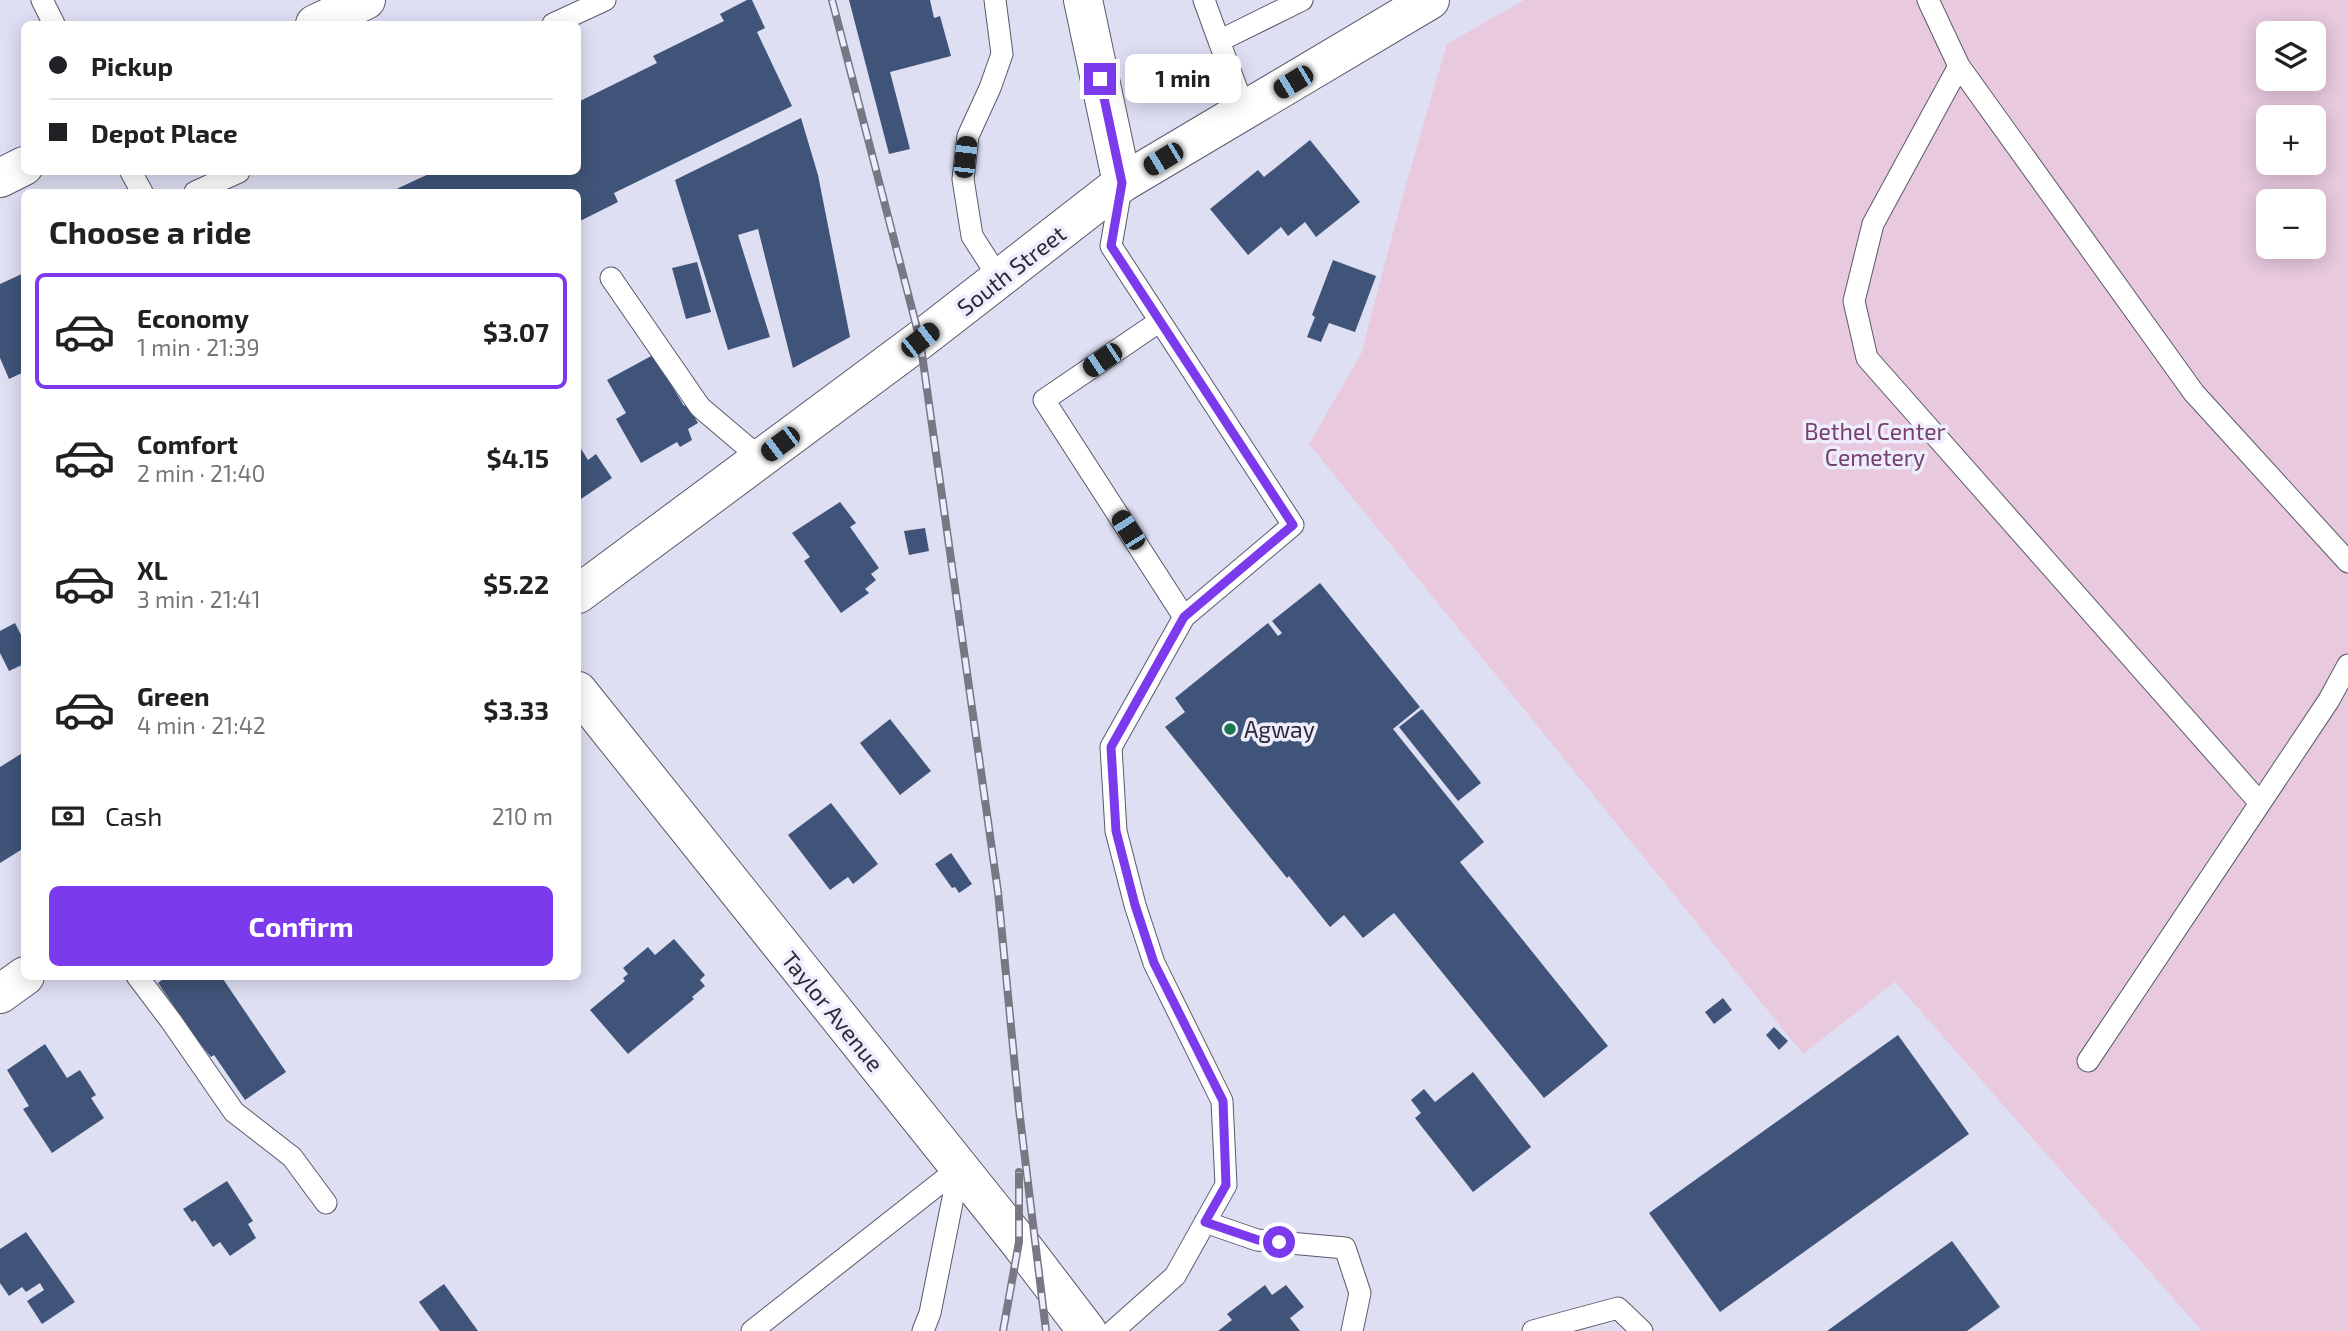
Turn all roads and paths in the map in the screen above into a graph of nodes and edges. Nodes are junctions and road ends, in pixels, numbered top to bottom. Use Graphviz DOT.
graph roads {
  1 [pos="41,0"];
  2 [pos="366,0"];
  3 [pos="605,0"];
  4 [pos="995,0"];
  5 [pos="1083,0"];
  6 [pos="1204,0"];
  7 [pos="1302,0"];
  8 [pos="1928,0"];
  9 [pos="1417,3"];
  10 [pos="52,21"];
  11 [pos="321,21"];
  12 [pos="560,21"];
  13 [pos="1219,41"];
  14 [pos="1959,66"];
  15 [pos="1245,111"];
  16 [pos="21,168"];
  17 [pos="232,175"];
  18 [pos="0,178"];
  19 [pos="1122,183"];
  20 [pos="202,189"];
  21 [pos="611,278"];
  22 [pos="999,278"];
  23 [pos="1160,321"];
  24 [pos="760,458"];
  25 [pos="2348,562"];
  26 [pos="581,592"];
  27 [pos="1184,617"];
  28 [pos="2348,665"];
  29 [pos="581,695"];
  30 [pos="2260,803"];
  31 [pos="21,979"];
  32 [pos="139,980"];
  33 [pos="0,994"];
  34 [pos="2088,1061"];
  35 [pos="959,1168"];
  36 [pos="326,1203"];
  37 [pos="1205,1222"];
  38 [pos="752,1331"];
  39 [pos="923,1331"];
  40 [pos="1087,1331"];
  41 [pos="1112,1331"];
  42 [pos="1352,1331"];
  43 [pos="1533,1331"];
  44 [pos="1642,1331"];
  1 -- 10 [label="lane"];
  2 -- 11 [label="street"];
  3 -- 12 [label="lane"];
  4 -- 22 [label="lane"];
  5 -- 19 [label="street"];
  6 -- 13 [label="lane"];
  7 -- 13 [label="lane"];
  8 -- 14 [label="lane"];
  9 -- 15 [label="street, South Street"];
  13 -- 15 [label="lane"];
  14 -- 25 [label="lane"];
  14 -- 30 [label="lane"];
  15 -- 19 [label="street, South Street"];
  16 -- 18 [label="street"];
  17 -- 20 [label="lane"];
  19 -- 22 [label="street, South Street"];
  19 -- 23 [label="lane"];
  21 -- 24 [label="lane"];
  22 -- 24 [label="street, South Street"];
  23 -- 27 [label="lane"];
  23 -- 27 [label="lane"];
  24 -- 26 [label="street, South Street"];
  27 -- 37 [label="lane"];
  28 -- 30 [label="lane"];
  29 -- 35 [label="street, Taylor Avenue"];
  30 -- 34 [label="lane"];
  31 -- 33 [label="street"];
  32 -- 36 [label="lane"];
  35 -- 38 [label="lane"];
  35 -- 39 [label="lane"];
  35 -- 40 [label="street, Taylor Avenue"];
  37 -- 41 [label="lane"];
  37 -- 42 [label="lane"];
  43 -- 44 [label="lane"];
}
